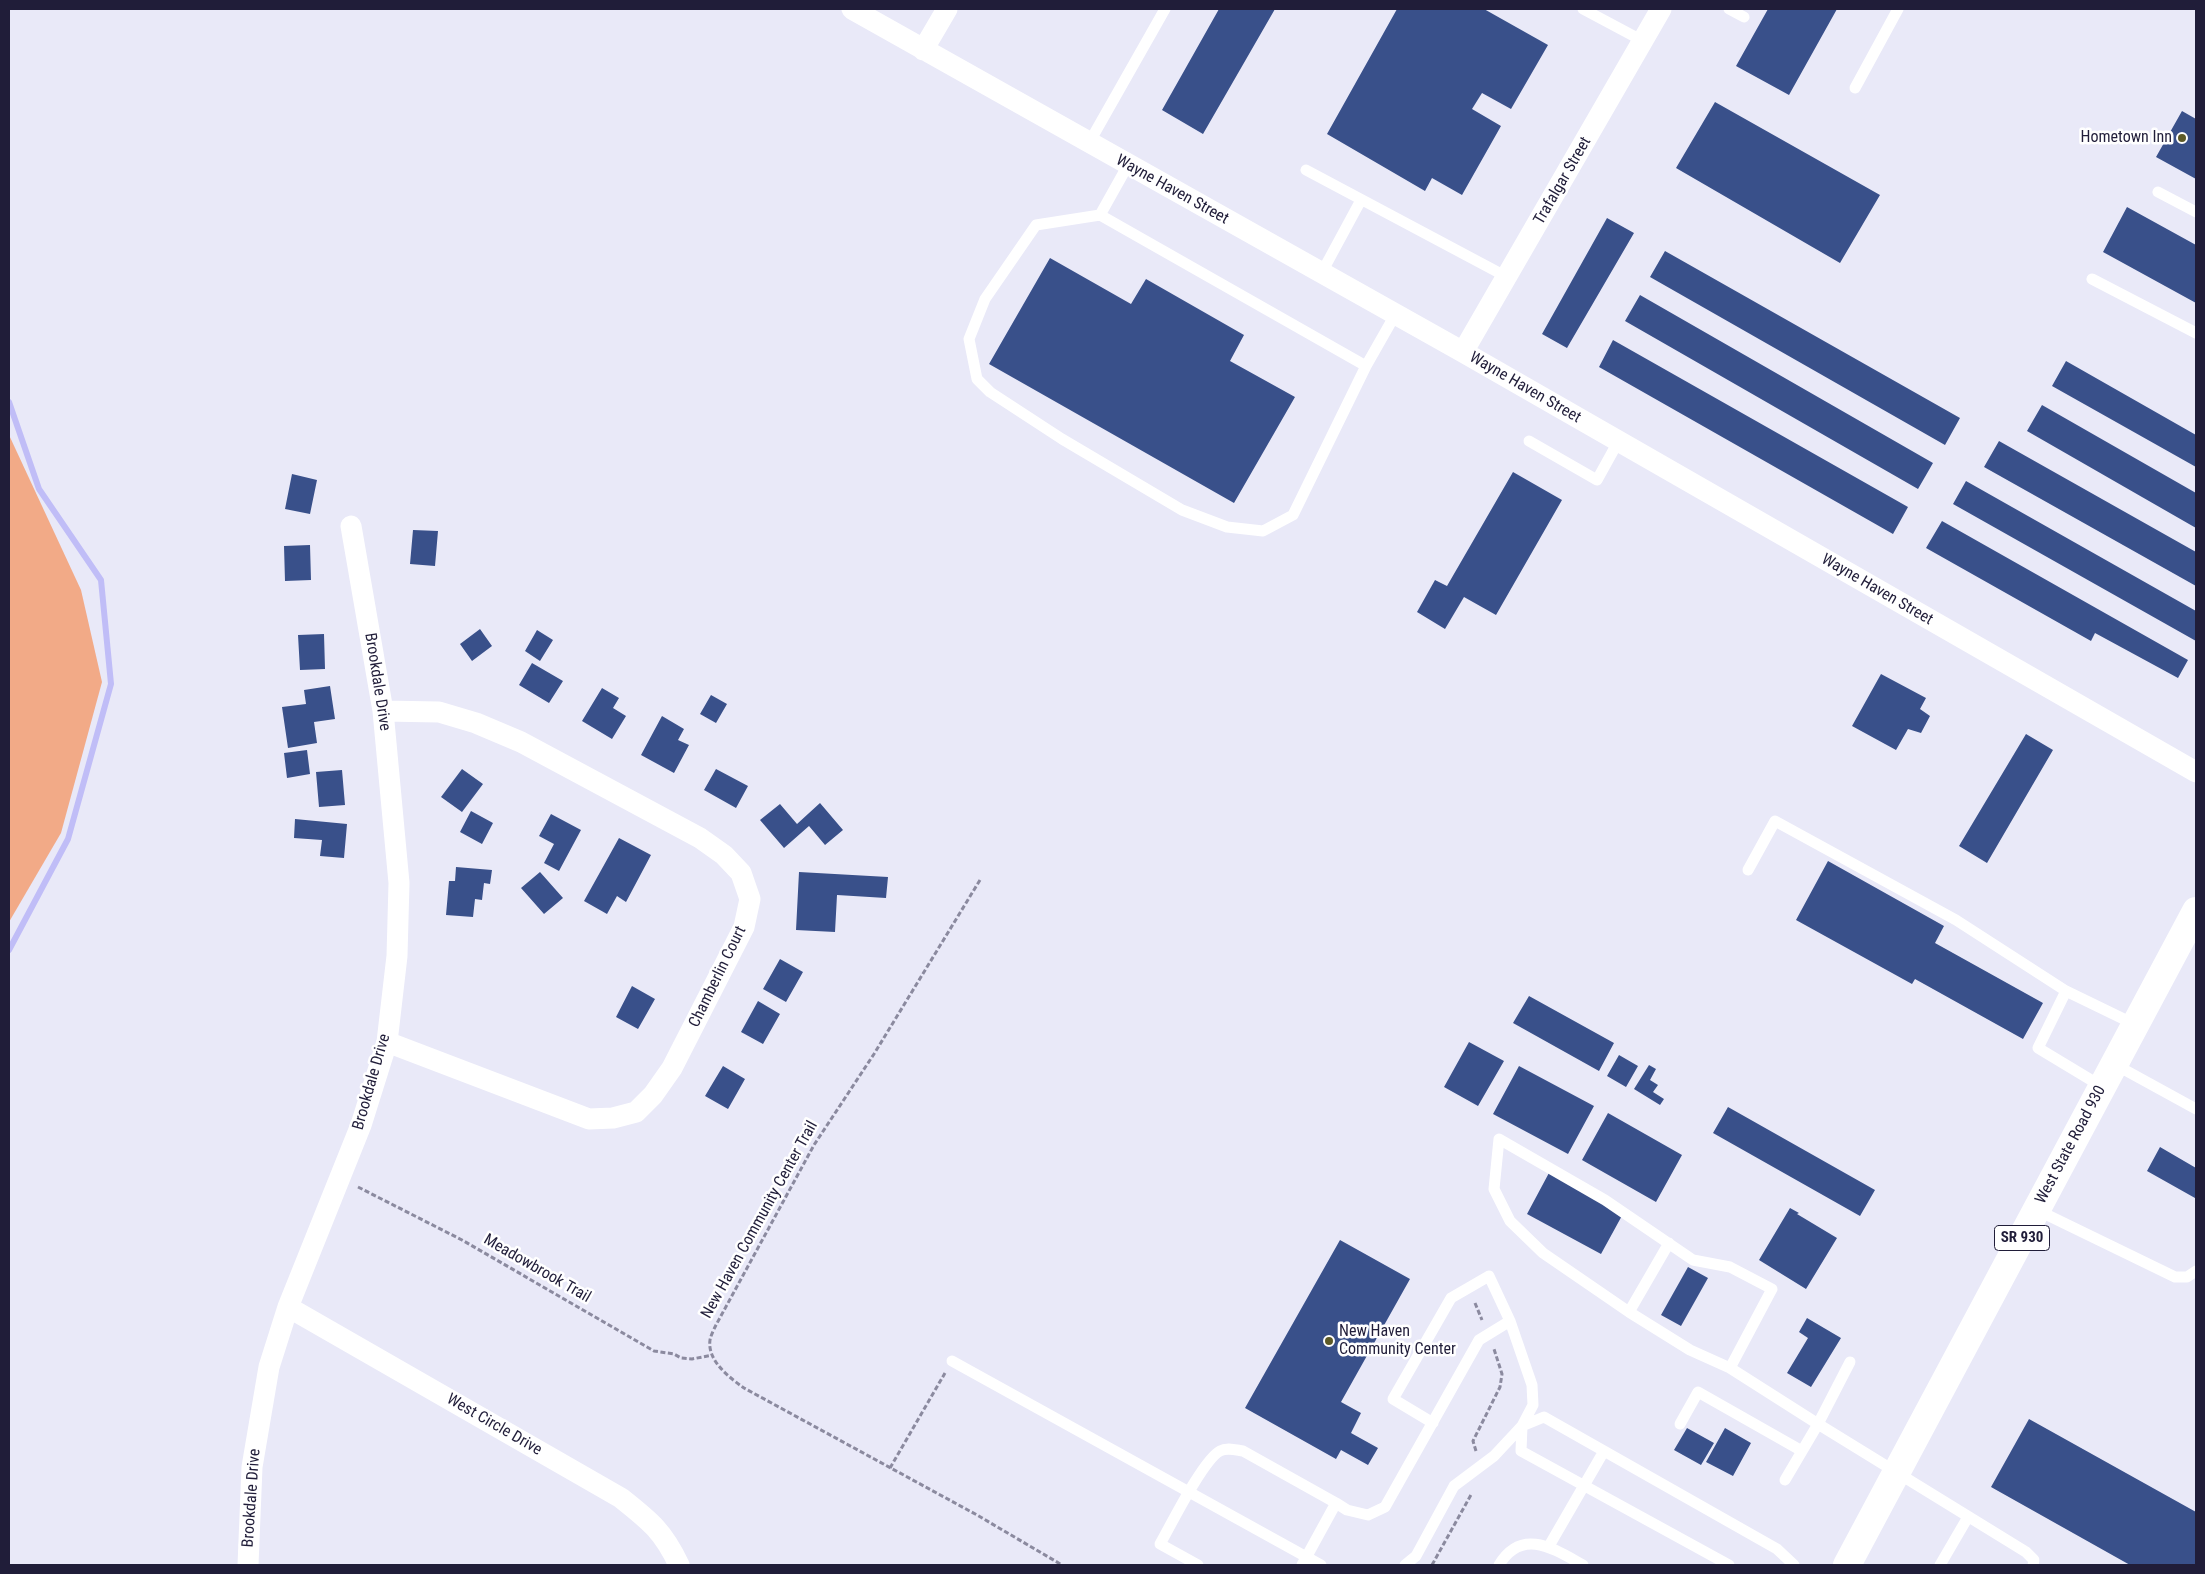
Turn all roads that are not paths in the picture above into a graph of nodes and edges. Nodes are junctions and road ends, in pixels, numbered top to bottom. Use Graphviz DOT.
graph roads {
  1 [pos="852,9"];
  2 [pos="947,9"];
  3 [pos="1165,9"];
  4 [pos="1583,9"];
  5 [pos="1661,9"];
  6 [pos="1728,9"];
  7 [pos="1898,9"];
  8 [pos="1744,17"];
  9 [pos="1643,41"];
  10 [pos="923,50"];
  11 [pos="1855,88"];
  12 [pos="1089,143"];
  13 [pos="1128,165"];
  14 [pos="1306,170"];
  15 [pos="2158,192"];
  16 [pos="1361,200"];
  17 [pos="2196,212"];
  18 [pos="1100,215"];
  19 [pos="1321,274"];
  20 [pos="1507,277"];
  21 [pos="2092,279"];
  22 [pos="1395,315"];
  23 [pos="2196,333"];
  24 [pos="1463,352"];
  25 [pos="1366,366"];
  26 [pos="1529,440"];
  27 [pos="1618,442"];
  28 [pos="351,526"];
  29 [pos="383,710"];
  30 [pos="2196,772"];
  31 [pos="1748,870"];
  32 [pos="2196,911"];
  33 [pos="2190,938"];
  34 [pos="2066,991"];
  35 [pos="2134,1024"];
  36 [pos="387,1042"];
  37 [pos="2107,1075"];
  38 [pos="2196,1109"];
  39 [pos="2037,1210"];
  40 [pos="1669,1243"];
  41 [pos="2196,1271"];
  42 [pos="288,1307"];
  43 [pos="1629,1312"];
  44 [pos="1510,1322"];
  45 [pos="952,1361"];
  46 [pos="1850,1362"];
  47 [pos="1730,1368"];
  48 [pos="1433,1423"];
  49 [pos="1680,1424"];
  50 [pos="1818,1424"];
  51 [pos="1522,1426"];
  52 [pos="1604,1450"];
  53 [pos="1802,1451"];
  54 [pos="1897,1472"];
  55 [pos="1785,1480"];
  56 [pos="1582,1487"];
  57 [pos="1188,1494"];
  58 [pos="1336,1503"];
  59 [pos="1968,1517"];
  60 [pos="1549,1546"];
  61 [pos="1304,1562"];
  62 [pos="248,1565"];
  63 [pos="679,1565"];
  64 [pos="1198,1565"];
  65 [pos="1321,1565"];
  66 [pos="1406,1565"];
  67 [pos="1499,1565"];
  68 [pos="1583,1565"];
  69 [pos="1728,1565"];
  70 [pos="1794,1565"];
  71 [pos="1847,1565"];
  72 [pos="1940,1565"];
  73 [pos="2034,1565"];
  1 -- 10 [label="street, Wayne Haven Street"];
  2 -- 10 [label="street"];
  3 -- 12 [label="lane"];
  4 -- 9 [label="lane"];
  5 -- 9 [label="street, Trafalgar Street"];
  6 -- 8 [label="lane"];
  7 -- 11 [label="lane"];
  9 -- 20 [label="street, Trafalgar Street"];
  10 -- 12 [label="street, Wayne Haven Street"];
  12 -- 13 [label="street, Wayne Haven Street"];
  13 -- 18 [label="lane"];
  13 -- 19 [label="street, Wayne Haven Street"];
  14 -- 16 [label="lane"];
  15 -- 17 [label="lane"];
  16 -- 19 [label="lane"];
  16 -- 20 [label="lane"];
  18 -- 25 [label="lane"];
  18 -- 25 [label="lane"];
  19 -- 22 [label="street, Wayne Haven Street"];
  20 -- 24 [label="street, Trafalgar Street"];
  21 -- 23 [label="lane"];
  22 -- 24 [label="street, Wayne Haven Street"];
  22 -- 25 [label="lane"];
  24 -- 27 [label="street, Wayne Haven Street"];
  26 -- 27 [label="lane"];
  27 -- 30 [label="street, Wayne Haven Street"];
  28 -- 29 [label="street, Brookdale Drive"];
  29 -- 36 [label="street, Brookdale Drive"];
  29 -- 36 [label="street, Chamberlin Court"];
  31 -- 34 [label="lane"];
  32 -- 33 [label="highway, West State Road 930 / SR 930"];
  33 -- 35 [label="highway, West State Road 930 / SR 930"];
  34 -- 35 [label="lane"];
  34 -- 37 [label="lane"];
  35 -- 37 [label="highway, West State Road 930 / SR 930"];
  36 -- 42 [label="street, Brookdale Drive"];
  37 -- 38 [label="lane"];
  37 -- 39 [label="highway, West State Road 930 / SR 930"];
  39 -- 41 [label="lane"];
  39 -- 54 [label="highway, West State Road 930 / SR 930"];
  40 -- 43 [label="lane"];
  40 -- 43 [label="lane"];
  40 -- 47 [label="lane"];
  42 -- 62 [label="street, Brookdale Drive"];
  42 -- 63 [label="street, West Circle Drive"];
  43 -- 47 [label="lane"];
  44 -- 48 [label="lane"];
  44 -- 48 [label="lane"];
  44 -- 51 [label="lane"];
  45 -- 57 [label="lane"];
  46 -- 50 [label="lane"];
  47 -- 50 [label="lane"];
  48 -- 58 [label="lane"];
  49 -- 53 [label="lane"];
  50 -- 53 [label="lane"];
  50 -- 54 [label="lane"];
  51 -- 52 [label="lane"];
  51 -- 56 [label="lane"];
  51 -- 66 [label="lane"];
  52 -- 56 [label="lane"];
  52 -- 70 [label="lane"];
  53 -- 55 [label="lane"];
  54 -- 59 [label="lane"];
  54 -- 71 [label="highway, West State Road 930 / SR 930"];
  56 -- 60 [label="lane"];
  56 -- 69 [label="lane"];
  57 -- 58 [label="lane"];
  57 -- 61 [label="lane"];
  57 -- 64 [label="lane"];
  58 -- 61 [label="lane"];
  59 -- 72 [label="lane"];
  59 -- 73 [label="lane"];
  60 -- 67 [label="lane"];
  60 -- 68 [label="lane"];
  61 -- 65 [label="lane"];
}
